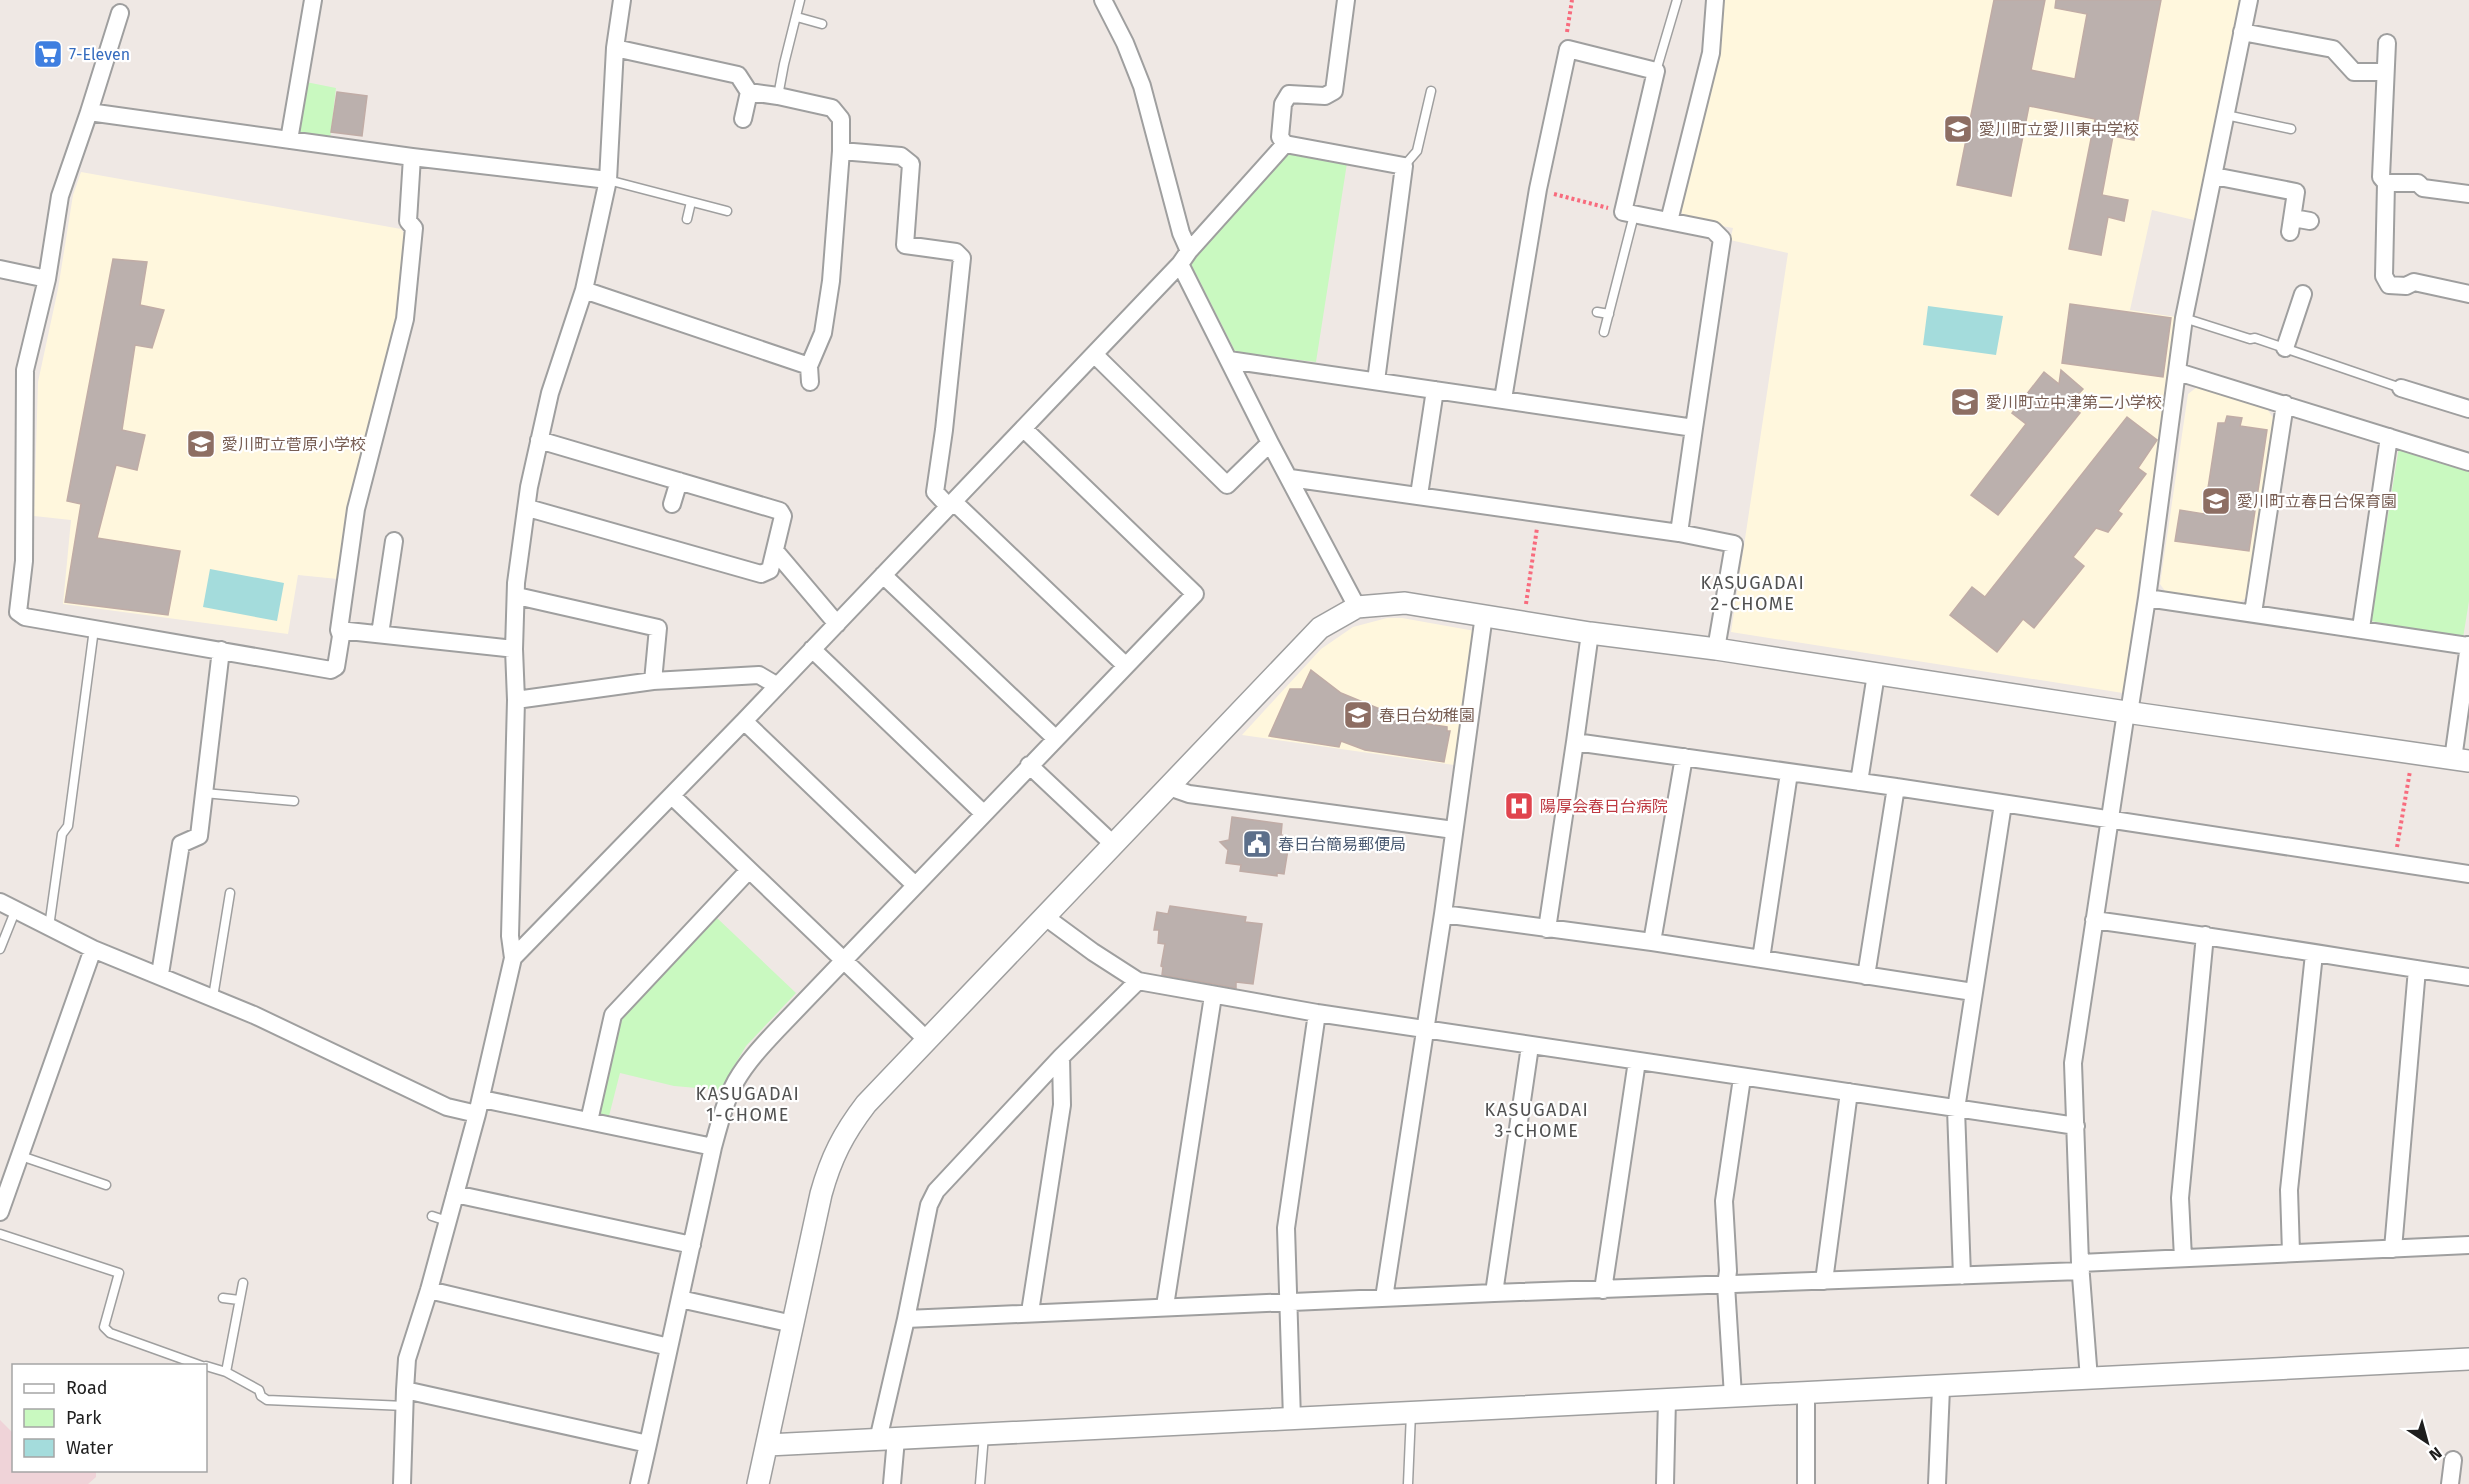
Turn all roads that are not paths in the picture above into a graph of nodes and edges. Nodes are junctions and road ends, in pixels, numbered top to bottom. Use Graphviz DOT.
graph roads {
  1 [pos="313,0"];
  2 [pos="622,0"];
  3 [pos="800,0"];
  4 [pos="1103,0"];
  5 [pos="1346,0"];
  6 [pos="1677,0"];
  7 [pos="1715,0"];
  8 [pos="2249,0"];
  9 [pos="120,14"];
  10 [pos="797,17"];
  11 [pos="822,24"];
  12 [pos="2242,32"];
  13 [pos="2387,43"];
  14 [pos="615,48"];
  15 [pos="1656,71"];
  16 [pos="2385,72"];
  17 [pos="1431,91"];
  18 [pos="748,92"];
  19 [pos="778,96"];
  20 [pos="89,112"];
  21 [pos="2226,115"];
  22 [pos="743,119"];
  23 [pos="2291,129"];
  24 [pos="289,140"];
  25 [pos="1285,144"];
  26 [pos="841,151"];
  27 [pos="412,157"];
  28 [pos="1404,166"];
  29 [pos="2214,176"];
  30 [pos="608,180"];
  31 [pos="2386,183"];
  32 [pos="2469,194"];
  33 [pos="691,202"];
  34 [pos="727,211"];
  35 [pos="1628,214"];
  36 [pos="687,219"];
  37 [pos="1669,221"];
  38 [pos="2310,221"];
  39 [pos="1184,257"];
  40 [pos="0,269"];
  41 [pos="47,279"];
  42 [pos="584,290"];
  43 [pos="2303,294"];
  44 [pos="2469,294"];
  45 [pos="1597,312"];
  46 [pos="1609,314"];
  47 [pos="2184,318"];
  48 [pos="1604,332"];
  49 [pos="2285,348"];
  50 [pos="1095,355"];
  51 [pos="1229,360"];
  52 [pos="2178,372"];
  53 [pos="1376,381"];
  54 [pos="2401,388"];
  55 [pos="1436,390"];
  56 [pos="1503,399"];
  57 [pos="2285,404"];
  58 [pos="2469,409"];
  59 [pos="1694,428"];
  60 [pos="1024,429"];
  61 [pos="2389,437"];
  62 [pos="538,440"];
  63 [pos="1270,443"];
  64 [pos="2469,462"];
  65 [pos="1290,478"];
  66 [pos="678,481"];
  67 [pos="1419,495"];
  68 [pos="672,504"];
  69 [pos="952,504"];
  70 [pos="528,507"];
  71 [pos="1679,533"];
  72 [pos="394,541"];
  73 [pos="776,552"];
  74 [pos="883,575"];
  75 [pos="517,596"];
  76 [pos="2147,598"];
  77 [pos="1357,607"];
  78 [pos="2253,613"];
  79 [pos="1484,615"];
  80 [pos="837,624"];
  81 [pos="94,628"];
  82 [pos="2361,628"];
  83 [pos="339,630"];
  84 [pos="1590,633"];
  85 [pos="380,634"];
  86 [pos="2469,645"];
  87 [pos="514,649"];
  88 [pos="812,649"];
  89 [pos="1716,649"];
  90 [pos="221,650"];
  91 [pos="1125,665"];
  92 [pos="1876,674"];
  93 [pos="652,681"];
  94 [pos="776,686"];
  95 [pos="2466,692"];
  96 [pos="516,700"];
  97 [pos="2128,712"];
  98 [pos="744,721"];
  99 [pos="1055,738"];
  100 [pos="1575,742"];
  101 [pos="1684,757"];
  102 [pos="2461,760"];
  103 [pos="1029,765"];
  104 [pos="1789,772"];
  105 [pos="1860,782"];
  106 [pos="1169,787"];
  107 [pos="1896,787"];
  108 [pos="204,793"];
  109 [pos="672,796"];
  110 [pos="294,801"];
  111 [pos="2003,804"];
  112 [pos="983,813"];
  113 [pos="2109,819"];
  114 [pos="1454,830"];
  115 [pos="1113,844"];
  116 [pos="749,870"];
  117 [pos="2469,874"];
  118 [pos="915,885"];
  119 [pos="230,893"];
  120 [pos="0,902"];
  121 [pos="16,909"];
  122 [pos="1443,914"];
  123 [pos="1044,916"];
  124 [pos="2094,920"];
  125 [pos="49,927"];
  126 [pos="1547,929"];
  127 [pos="2205,935"];
  128 [pos="1653,942"];
  129 [pos="0,949"];
  130 [pos="93,949"];
  131 [pos="2314,954"];
  132 [pos="513,958"];
  133 [pos="1761,959"];
  134 [pos="843,960"];
  135 [pos="2417,969"];
  136 [pos="160,974"];
  137 [pos="1866,976"];
  138 [pos="2469,976"];
  139 [pos="1138,981"];
  140 [pos="1973,992"];
  141 [pos="1213,996"];
  142 [pos="213,997"];
  143 [pos="1317,1013"];
  144 [pos="1424,1028"];
  145 [pos="927,1040"];
  146 [pos="1530,1046"];
  147 [pos="1061,1057"];
  148 [pos="1636,1061"];
  149 [pos="1742,1078"];
  150 [pos="1849,1092"];
  151 [pos="479,1107"];
  152 [pos="1956,1109"];
  153 [pos="589,1121"];
  154 [pos="2076,1126"];
  155 [pos="713,1147"];
  156 [pos="21,1156"];
  157 [pos="106,1185"];
  158 [pos="455,1194"];
  159 [pos="0,1212"];
  160 [pos="0,1234"];
  161 [pos="692,1245"];
  162 [pos="2469,1245"];
  163 [pos="2393,1249"];
  164 [pos="2291,1253"];
  165 [pos="2183,1258"];
  166 [pos="2081,1267"];
  167 [pos="1962,1276"];
  168 [pos="1824,1281"];
  169 [pos="243,1282"];
  170 [pos="1726,1285"];
  171 [pos="429,1290"];
  172 [pos="1603,1290"];
  173 [pos="1494,1293"];
  174 [pos="223,1298"];
  175 [pos="1384,1298"];
  176 [pos="680,1299"];
  177 [pos="239,1300"];
  178 [pos="1287,1302"];
  179 [pos="1165,1306"];
  180 [pos="1030,1312"];
  181 [pos="906,1319"];
  182 [pos="793,1324"];
  183 [pos="669,1347"];
  184 [pos="2469,1359"];
  185 [pos="198,1364"];
  186 [pos="207,1367"];
  187 [pos="226,1372"];
  188 [pos="2089,1379"];
  189 [pos="1941,1388"];
  190 [pos="1806,1393"];
  191 [pos="1733,1396"];
  192 [pos="405,1398"];
  193 [pos="1667,1399"];
  194 [pos="1411,1413"];
  195 [pos="1292,1419"];
  196 [pos="984,1435"];
  197 [pos="887,1439"];
  198 [pos="648,1444"];
  199 [pos="768,1445"];
  200 [pos="2453,1460"];
  201 [pos="402,1484"];
  202 [pos="639,1484"];
  203 [pos="758,1484"];
  204 [pos="892,1484"];
  205 [pos="980,1484"];
  206 [pos="1408,1484"];
  207 [pos="1665,1484"];
  208 [pos="1806,1484"];
  209 [pos="1936,1484"];
  210 [pos="2450,1484"];
  1 -- 24 [label="street"];
  2 -- 14 [label="street"];
  3 -- 10 [label="lane"];
  4 -- 39 [label="street"];
  5 -- 25 [label="street"];
  6 -- 15 [label="lane"];
  7 -- 37 [label="street"];
  8 -- 12 [label="street"];
  9 -- 20 [label="street"];
  10 -- 11 [label="lane"];
  10 -- 19 [label="lane"];
  12 -- 16 [label="street"];
  12 -- 21 [label="street"];
  13 -- 16 [label="street"];
  14 -- 18 [label="street"];
  14 -- 30 [label="street"];
  15 -- 35 [label="street"];
  15 -- 56 [label="street"];
  16 -- 31 [label="street"];
  17 -- 28 [label="lane"];
  18 -- 19 [label="street"];
  18 -- 22 [label="street"];
  19 -- 26 [label="street"];
  20 -- 24 [label="street"];
  20 -- 41 [label="street"];
  21 -- 23 [label="lane"];
  21 -- 29 [label="street"];
  24 -- 27 [label="street"];
  25 -- 28 [label="street"];
  25 -- 39 [label="street"];
  26 -- 42 [label="street"];
  26 -- 69 [label="street"];
  27 -- 30 [label="street"];
  27 -- 83 [label="street"];
  28 -- 53 [label="street"];
  29 -- 38 [label="street"];
  29 -- 47 [label="street"];
  30 -- 33 [label="lane"];
  30 -- 42 [label="street"];
  31 -- 32 [label="street"];
  31 -- 44 [label="street"];
  33 -- 34 [label="lane"];
  33 -- 36 [label="lane"];
  35 -- 37 [label="street"];
  35 -- 46 [label="lane"];
  37 -- 59 [label="street"];
  39 -- 50 [label="street"];
  39 -- 51 [label="street"];
  40 -- 41 [label="street"];
  41 -- 81 [label="street"];
  42 -- 62 [label="street"];
  43 -- 49 [label="street"];
  45 -- 46 [label="lane"];
  46 -- 48 [label="lane"];
  47 -- 49 [label="lane"];
  47 -- 52 [label="street"];
  49 -- 54 [label="lane"];
  50 -- 60 [label="street"];
  50 -- 63 [label="street"];
  51 -- 53 [label="street"];
  51 -- 63 [label="street"];
  52 -- 57 [label="street"];
  52 -- 76 [label="street"];
  53 -- 55 [label="street"];
  54 -- 58 [label="street"];
  55 -- 56 [label="street"];
  55 -- 67 [label="street"];
  56 -- 59 [label="street"];
  57 -- 61 [label="street"];
  57 -- 78 [label="street"];
  59 -- 71 [label="street"];
  60 -- 69 [label="street"];
  60 -- 91 [label="street"];
  61 -- 64 [label="street"];
  61 -- 82 [label="street"];
  62 -- 66 [label="street"];
  62 -- 70 [label="street"];
  63 -- 65 [label="street"];
  65 -- 67 [label="street"];
  65 -- 77 [label="street"];
  66 -- 68 [label="street"];
  66 -- 73 [label="street"];
  67 -- 71 [label="street"];
  69 -- 74 [label="street"];
  69 -- 91 [label="street"];
  70 -- 73 [label="street"];
  70 -- 75 [label="street"];
  71 -- 89 [label="street"];
  72 -- 85 [label="street"];
  73 -- 80 [label="street"];
  74 -- 80 [label="street"];
  74 -- 99 [label="street"];
  75 -- 87 [label="street"];
  75 -- 93 [label="street"];
  76 -- 78 [label="street"];
  76 -- 97 [label="street"];
  77 -- 79 [label="street"];
  77 -- 106 [label="street"];
  78 -- 82 [label="street"];
  79 -- 84 [label="street"];
  79 -- 114 [label="street"];
  80 -- 88 [label="street"];
  81 -- 90 [label="street"];
  81 -- 125 [label="lane"];
  82 -- 86 [label="street"];
  83 -- 85 [label="street"];
  83 -- 90 [label="street"];
  84 -- 89 [label="street"];
  84 -- 100 [label="street"];
  85 -- 87 [label="street"];
  86 -- 95 [label="street"];
  87 -- 96 [label="street"];
  88 -- 94 [label="street"];
  88 -- 112 [label="street"];
  89 -- 92 [label="street"];
  90 -- 108 [label="street"];
  91 -- 99 [label="street"];
  92 -- 97 [label="street"];
  92 -- 105 [label="street"];
  93 -- 94 [label="street"];
  93 -- 96 [label="street"];
  94 -- 98 [label="street"];
  95 -- 102 [label="street"];
  96 -- 132 [label="street"];
  97 -- 102 [label="street"];
  97 -- 113 [label="street"];
  98 -- 109 [label="street"];
  98 -- 118 [label="street"];
  99 -- 103 [label="street"];
  100 -- 101 [label="street"];
  100 -- 126 [label="street"];
  101 -- 104 [label="street"];
  101 -- 128 [label="street"];
  103 -- 112 [label="street"];
  103 -- 115 [label="street"];
  104 -- 105 [label="street"];
  104 -- 133 [label="street"];
  105 -- 107 [label="street"];
  106 -- 114 [label="street"];
  106 -- 115 [label="street"];
  107 -- 111 [label="street"];
  107 -- 137 [label="street"];
  108 -- 110 [label="lane"];
  108 -- 136 [label="street"];
  109 -- 116 [label="street"];
  109 -- 132 [label="street"];
  111 -- 113 [label="street"];
  111 -- 140 [label="street"];
  112 -- 118 [label="street"];
  113 -- 117 [label="street"];
  113 -- 124 [label="street"];
  114 -- 122 [label="street"];
  115 -- 123 [label="street"];
  116 -- 134 [label="street"];
  116 -- 153 [label="street"];
  118 -- 134 [label="street"];
  119 -- 142 [label="lane"];
  120 -- 121 [label="street"];
  121 -- 125 [label="street"];
  121 -- 129 [label="lane"];
  122 -- 126 [label="street"];
  122 -- 144 [label="street"];
  123 -- 139 [label="street"];
  123 -- 145 [label="street"];
  124 -- 127 [label="street"];
  124 -- 154 [label="street"];
  125 -- 130 [label="street"];
  126 -- 128 [label="street"];
  127 -- 131 [label="street"];
  127 -- 165 [label="street"];
  128 -- 133 [label="street"];
  130 -- 136 [label="street"];
  130 -- 156 [label="street"];
  131 -- 135 [label="street"];
  131 -- 164 [label="street"];
  132 -- 151 [label="street"];
  133 -- 137 [label="street"];
  134 -- 145 [label="street"];
  134 -- 155 [label="street"];
  135 -- 138 [label="street"];
  135 -- 163 [label="street"];
  136 -- 142 [label="street"];
  137 -- 140 [label="street"];
  139 -- 141 [label="street"];
  139 -- 147 [label="street"];
  140 -- 152 [label="street"];
  141 -- 143 [label="street"];
  141 -- 179 [label="street"];
  142 -- 151 [label="street"];
  143 -- 144 [label="street"];
  143 -- 178 [label="street"];
  144 -- 146 [label="street"];
  144 -- 175 [label="street"];
  145 -- 182 [label="street"];
  146 -- 148 [label="street"];
  146 -- 173 [label="street"];
  147 -- 180 [label="street"];
  147 -- 181 [label="street"];
  148 -- 149 [label="street"];
  148 -- 172 [label="street"];
  149 -- 150 [label="street"];
  149 -- 170 [label="street"];
  150 -- 152 [label="street"];
  150 -- 168 [label="street"];
  151 -- 153 [label="street"];
  151 -- 158 [label="street"];
  152 -- 154 [label="street"];
  152 -- 167 [label="street"];
  153 -- 155 [label="street"];
  154 -- 166 [label="street"];
  155 -- 161 [label="street"];
  156 -- 157 [label="lane"];
  156 -- 159 [label="street"];
  158 -- 161 [label="street"];
  158 -- 171 [label="street"];
  160 -- 185 [label="lane"];
  161 -- 176 [label="street"];
  162 -- 163 [label="street"];
  163 -- 164 [label="street"];
  164 -- 165 [label="street"];
  165 -- 166 [label="street"];
  166 -- 167 [label="street"];
  166 -- 188 [label="street"];
  167 -- 168 [label="street"];
  168 -- 170 [label="street"];
  169 -- 177 [label="lane"];
  170 -- 172 [label="street"];
  170 -- 191 [label="street"];
  171 -- 183 [label="street"];
  171 -- 192 [label="street"];
  172 -- 173 [label="street"];
  173 -- 175 [label="street"];
  174 -- 177 [label="lane"];
  175 -- 178 [label="street"];
  176 -- 182 [label="street"];
  176 -- 183 [label="street"];
  177 -- 187 [label="lane"];
  178 -- 179 [label="street"];
  178 -- 195 [label="street"];
  179 -- 180 [label="street"];
  180 -- 181 [label="street"];
  181 -- 197 [label="street"];
  182 -- 199 [label="street"];
  183 -- 198 [label="street"];
  184 -- 188 [label="street"];
  186 -- 187 [label="lane"];
  187 -- 192 [label="lane"];
  188 -- 189 [label="street"];
  189 -- 190 [label="street"];
  189 -- 209 [label="street"];
  190 -- 191 [label="street"];
  190 -- 208 [label="street"];
  191 -- 193 [label="street"];
  192 -- 198 [label="street"];
  192 -- 201 [label="street"];
  193 -- 194 [label="street"];
  193 -- 207 [label="street"];
  194 -- 195 [label="street"];
  194 -- 206 [label="lane"];
  195 -- 196 [label="street"];
  196 -- 197 [label="street"];
  196 -- 205 [label="lane"];
  197 -- 199 [label="street"];
  197 -- 204 [label="street"];
  198 -- 202 [label="street"];
  199 -- 203 [label="street"];
  200 -- 210 [label="street"];
}
